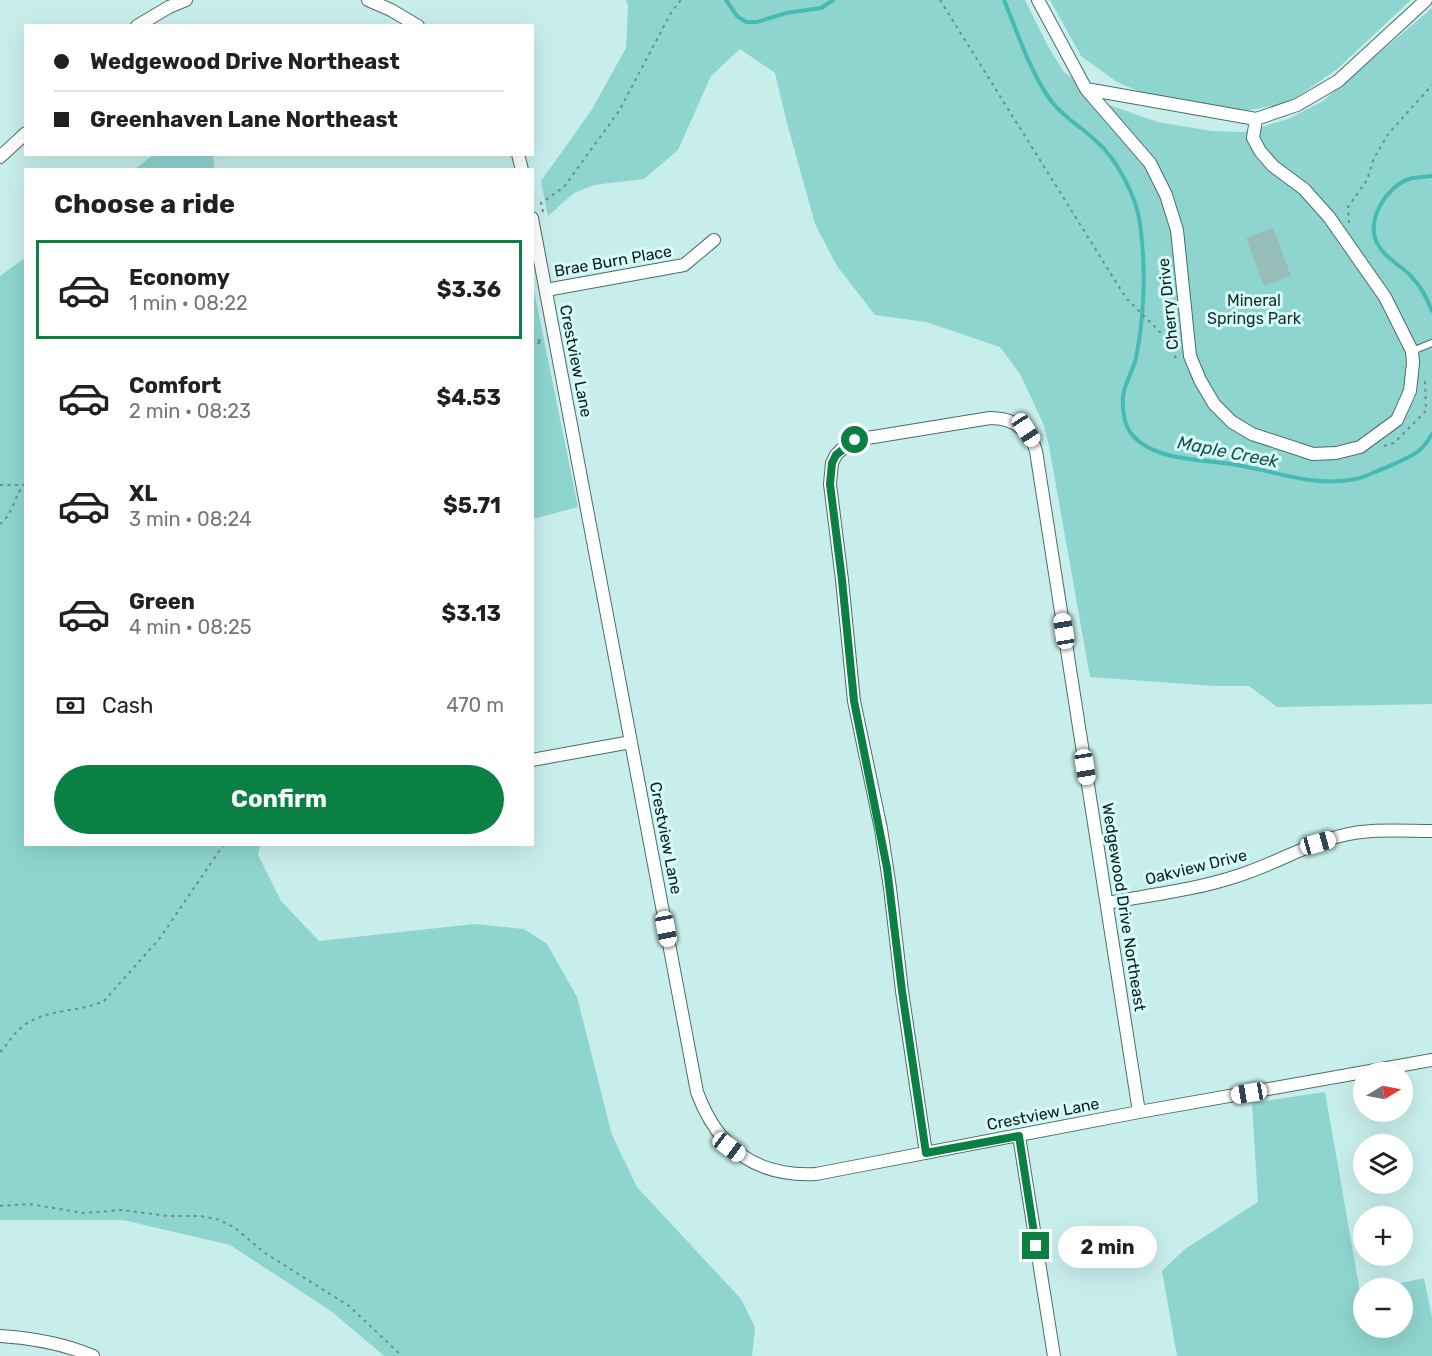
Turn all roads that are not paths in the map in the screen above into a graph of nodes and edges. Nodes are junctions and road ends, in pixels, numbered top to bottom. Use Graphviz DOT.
graph roads {
  1 [pos="186,0"];
  2 [pos="368,0"];
  3 [pos="1038,0"];
  4 [pos="1426,0"];
  5 [pos="139,24"];
  6 [pos="415,24"];
  7 [pos="1086,89"];
  8 [pos="1256,119"];
  9 [pos="24,135"];
  10 [pos="0,157"];
  11 [pos="538,216"];
  12 [pos="714,240"];
  13 [pos="546,290"];
  14 [pos="1432,343"];
  15 [pos="1412,351"];
  16 [pos="631,742"];
  17 [pos="534,760"];
  18 [pos="1432,831"];
  19 [pos="1107,903"];
  20 [pos="1432,1060"];
  21 [pos="1139,1112"];
  22 [pos="1019,1136"];
  23 [pos="926,1153"];
  24 [pos="0,1336"];
  25 [pos="93,1356"];
  26 [pos="1053,1356"];
  1 -- 5 [label="street"];
  2 -- 6 [label="street"];
  3 -- 7 [label="street, Cherry Drive"];
  4 -- 8 [label="street"];
  7 -- 8 [label="street"];
  7 -- 15 [label="street, Cherry Drive"];
  8 -- 15 [label="street, Cherry Drive"];
  9 -- 10 [label="street"];
  11 -- 13 [label="street, Crestview Lane"];
  12 -- 13 [label="street, Brae Burn Place"];
  13 -- 16 [label="street, Crestview Lane"];
  14 -- 15 [label="lane"];
  16 -- 17 [label="street"];
  16 -- 23 [label="street, Crestview Lane"];
  18 -- 19 [label="street, Oakview Drive"];
  19 -- 21 [label="street, Wedgewood Drive Northeast"];
  19 -- 23 [label="street, Wedgewood Drive Northeast"];
  20 -- 21 [label="street, Crestview Lane"];
  21 -- 22 [label="street, Crestview Lane"];
  22 -- 23 [label="street, Crestview Lane"];
  22 -- 26 [label="street"];
  24 -- 25 [label="street"];
}
